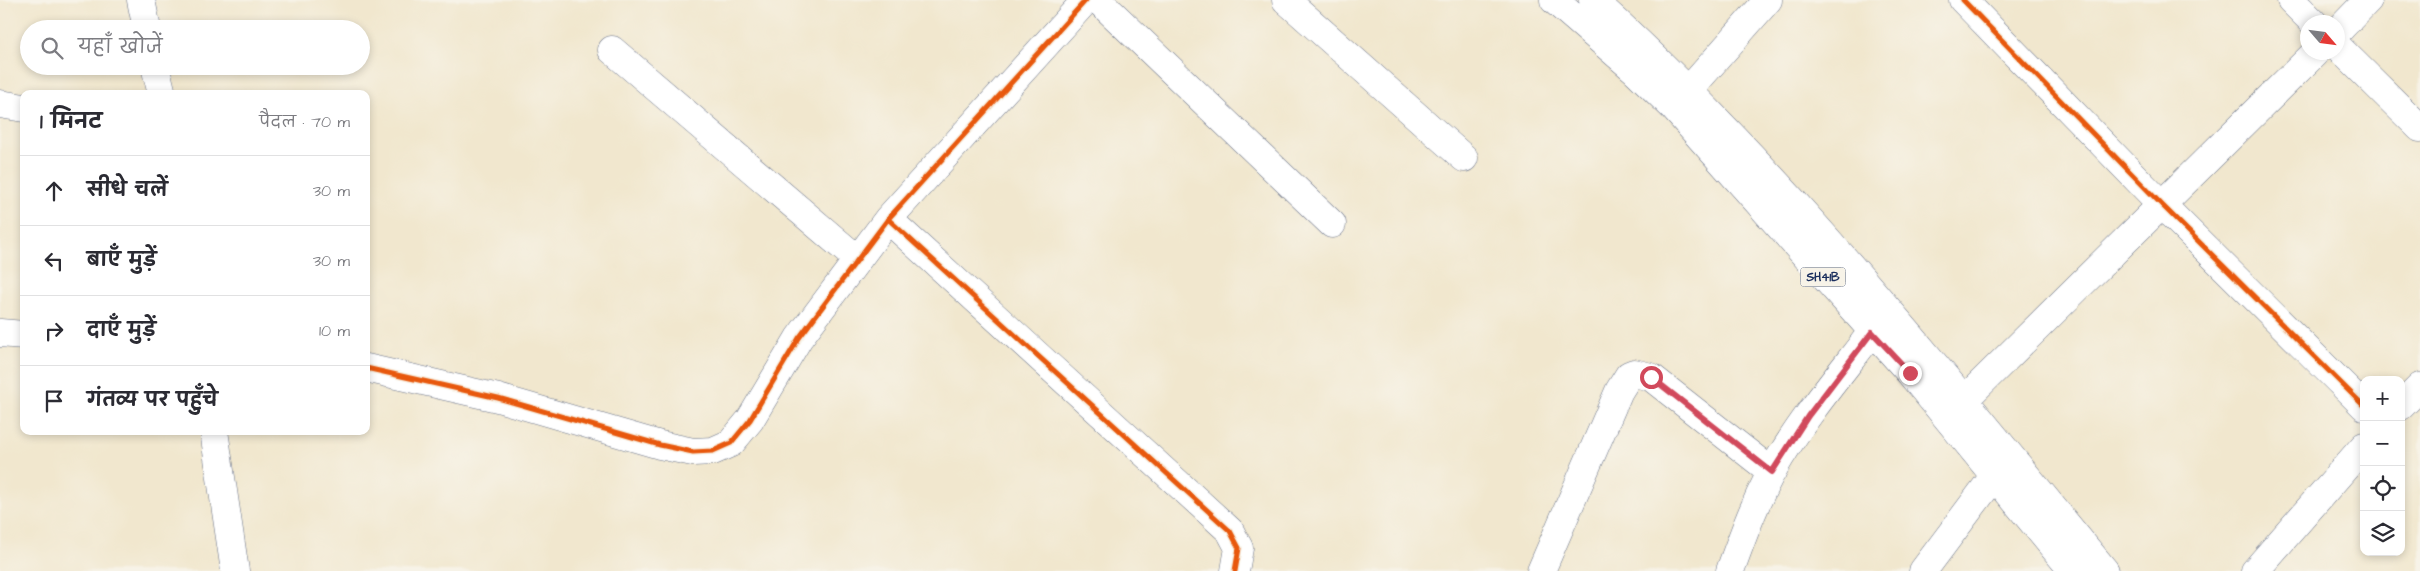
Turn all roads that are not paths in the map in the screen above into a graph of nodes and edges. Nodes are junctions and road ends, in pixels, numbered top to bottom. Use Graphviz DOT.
graph roads {
  1 [pos="141,0"];
  2 [pos="1086,0"];
  3 [pos="1098,0"];
  4 [pos="1286,0"];
  5 [pos="1554,0"];
  6 [pos="1593,0"];
  7 [pos="1768,0"];
  8 [pos="1963,0"];
  9 [pos="2291,0"];
  10 [pos="2368,0"];
  11 [pos="2306,15"];
  12 [pos="145,20"];
  13 [pos="2345,24"];
  14 [pos="612,50"];
  15 [pos="2345,54"];
  16 [pos="2308,60"];
  17 [pos="158,75"];
  18 [pos="161,90"];
  19 [pos="1688,91"];
  20 [pos="0,104"];
  21 [pos="20,107"];
  22 [pos="2420,128"];
  23 [pos="1464,158"];
  24 [pos="2163,206"];
  25 [pos="888,219"];
  26 [pos="1332,224"];
  27 [pos="858,259"];
  28 [pos="1872,332"];
  29 [pos="0,333"];
  30 [pos="20,335"];
  31 [pos="370,369"];
  32 [pos="2420,387"];
  33 [pos="1964,400"];
  34 [pos="2360,402"];
  35 [pos="2405,402"];
  36 [pos="215,435"];
  37 [pos="2360,451"];
  38 [pos="1772,472"];
  39 [pos="1995,475"];
  40 [pos="235,571"];
  41 [pos="1234,571"];
  42 [pos="1541,571"];
  43 [pos="1730,571"];
  44 [pos="1923,571"];
  45 [pos="2073,571"];
  46 [pos="2105,571"];
  47 [pos="2255,571"];
  1 -- 12 [label="street"];
  2 -- 25 [label="street"];
  3 -- 26 [label="street"];
  4 -- 23 [label="street"];
  5 -- 28 [label="street, SH41B"];
  6 -- 19 [label="street, SH41B"];
  7 -- 19 [label="street"];
  8 -- 24 [label="street"];
  9 -- 11 [label="street"];
  10 -- 13 [label="street"];
  14 -- 27 [label="street"];
  15 -- 22 [label="street"];
  16 -- 24 [label="street"];
  17 -- 18 [label="street"];
  19 -- 33 [label="street, SH41B"];
  20 -- 21 [label="street"];
  24 -- 33 [label="street"];
  24 -- 34 [label="street"];
  25 -- 27 [label="street"];
  25 -- 41 [label="street"];
  27 -- 31 [label="street"];
  28 -- 38 [label="street"];
  28 -- 39 [label="street, SH41B"];
  29 -- 30 [label="street"];
  32 -- 35 [label="street"];
  33 -- 46 [label="street, SH41B"];
  36 -- 40 [label="street"];
  37 -- 47 [label="street"];
  38 -- 42 [label="street"];
  38 -- 43 [label="street"];
  39 -- 44 [label="street"];
  39 -- 45 [label="street, SH41B"];
}
